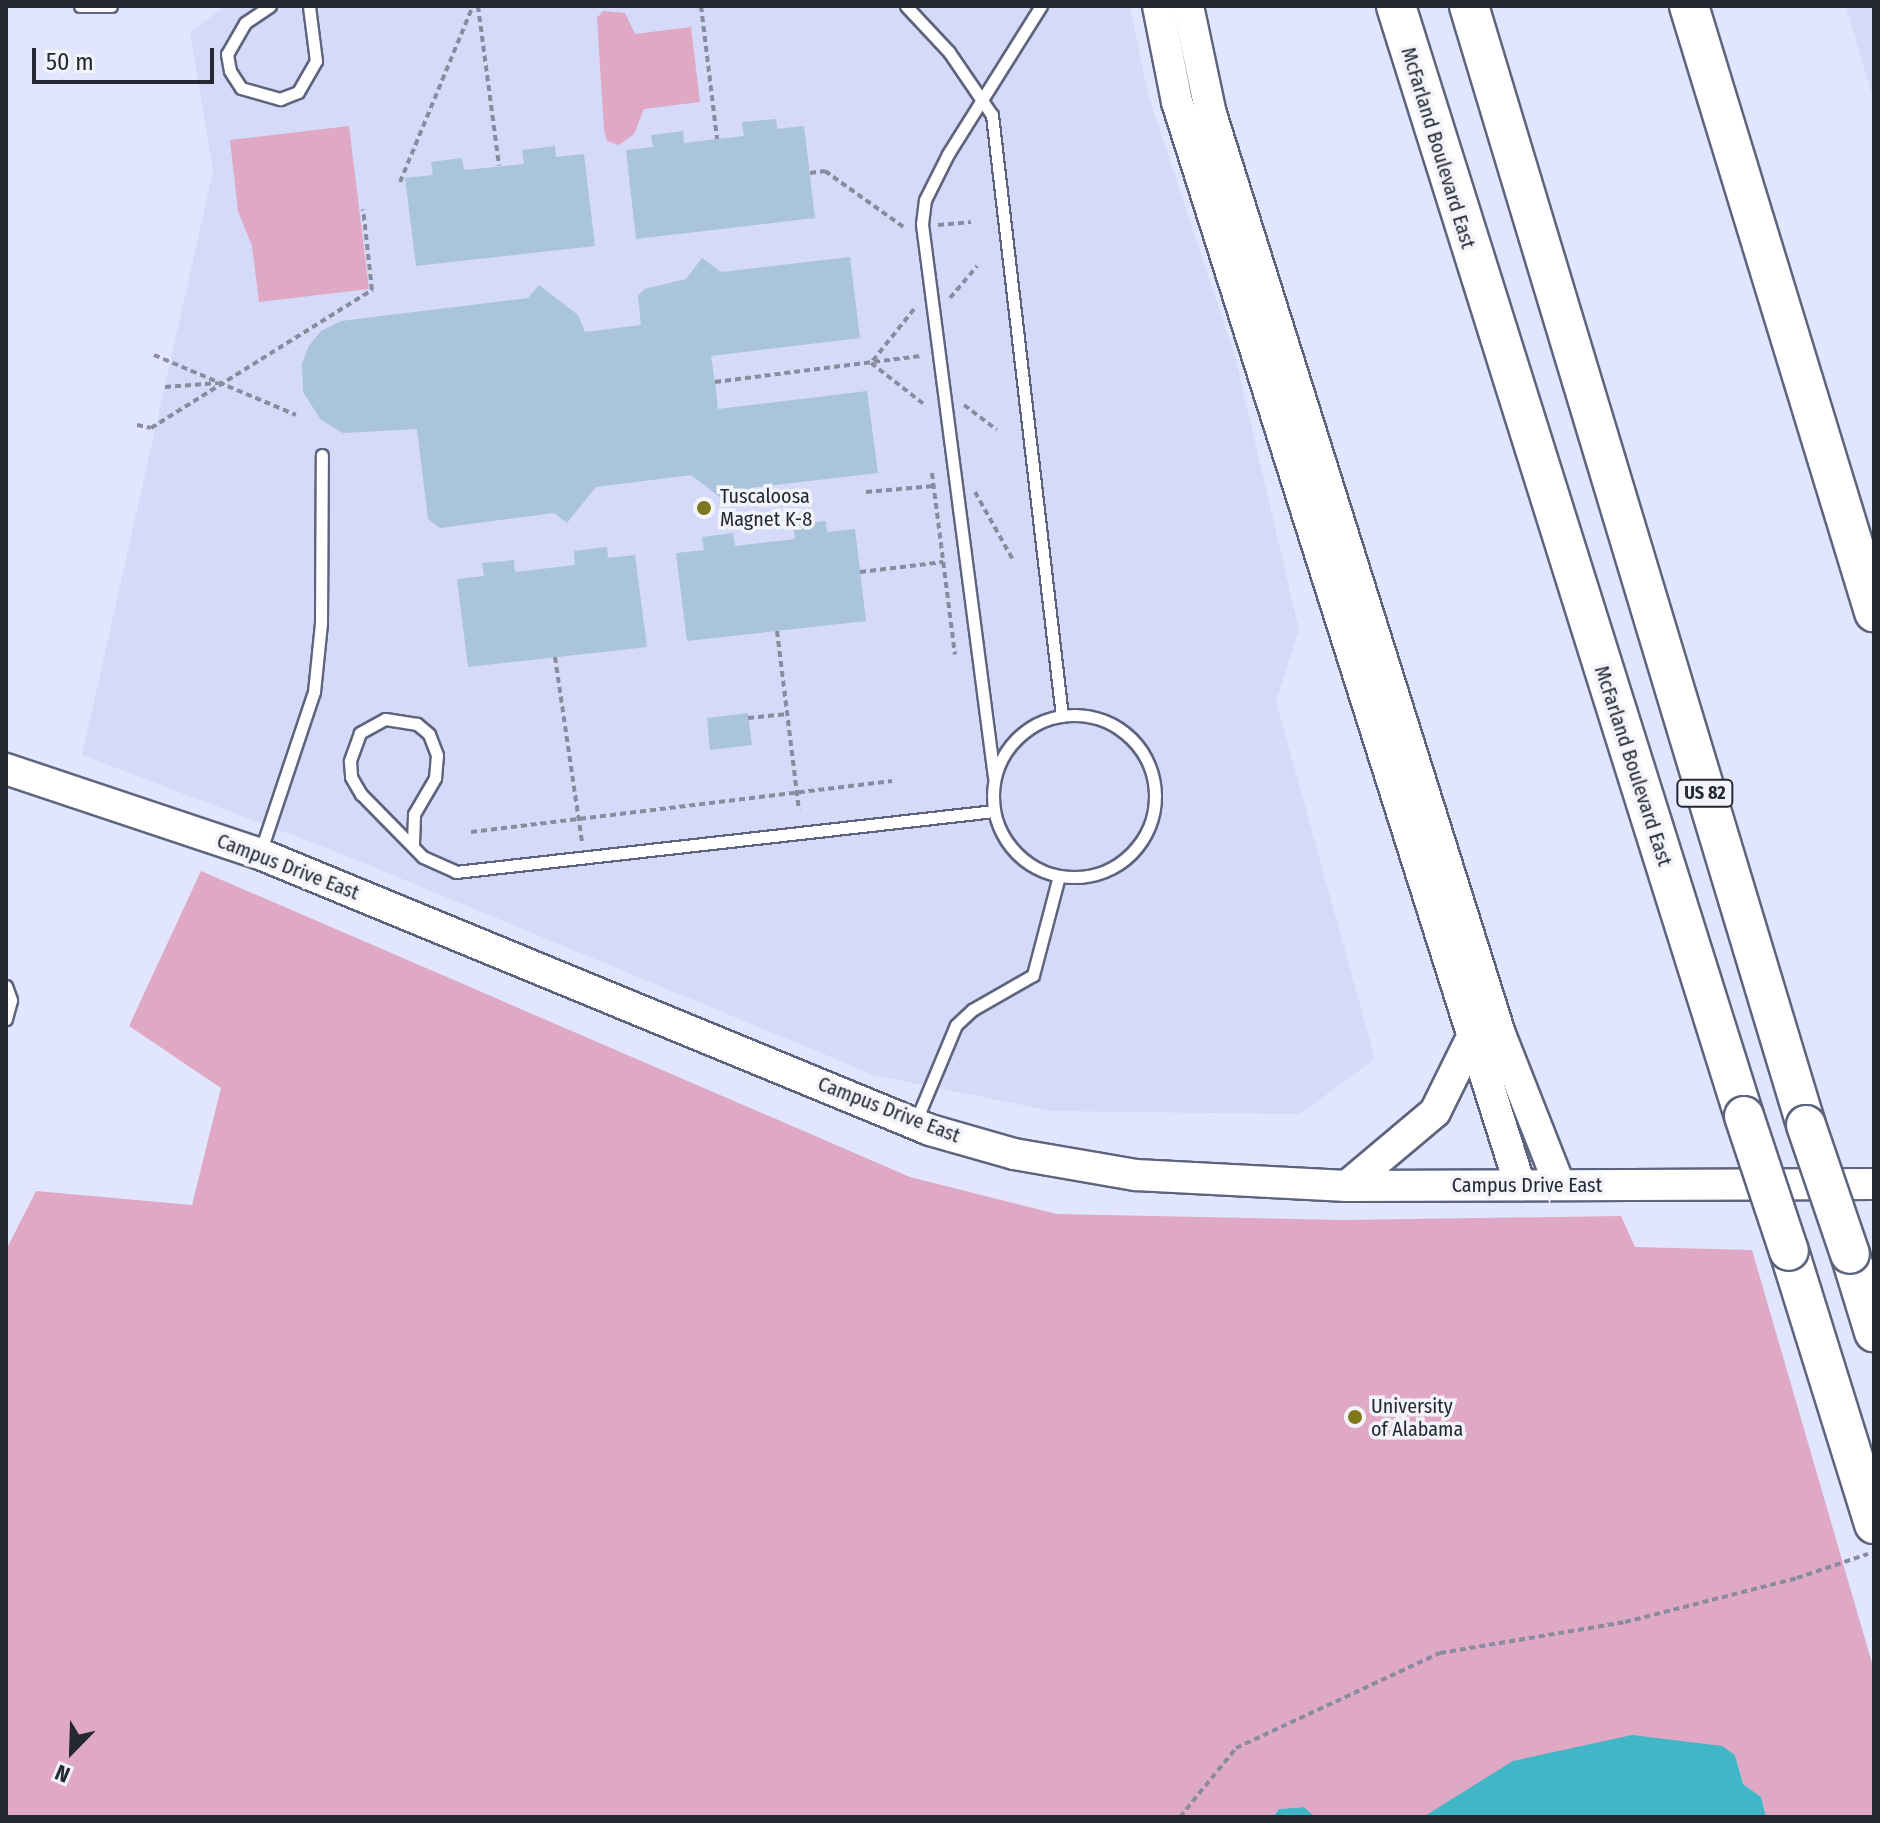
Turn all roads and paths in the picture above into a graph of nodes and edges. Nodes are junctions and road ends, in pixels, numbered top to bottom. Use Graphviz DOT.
graph roads {
  1 [pos="80,6"];
  2 [pos="111,6"];
  3 [pos="270,6"];
  4 [pos="309,6"];
  5 [pos="476,6"];
  6 [pos="701,6"];
  7 [pos="906,6"];
  8 [pos="1041,6"];
  9 [pos="1158,6"];
  10 [pos="1188,6"];
  11 [pos="1396,6"];
  12 [pos="1469,6"];
  13 [pos="1689,6"];
  14 [pos="1710,6"];
  15 [pos="981,99"];
  16 [pos="717,139"];
  17 [pos="499,166"];
  18 [pos="810,173"];
  19 [pos="400,182"];
  20 [pos="363,209"];
  21 [pos="905,228"];
  22 [pos="977,266"];
  23 [pos="946,304"];
  24 [pos="914,309"];
  25 [pos="154,355"];
  26 [pos="930,355"];
  27 [pos="871,363"];
  28 [pos="715,382"];
  29 [pos="223,383"];
  30 [pos="165,387"];
  31 [pos="958,400"];
  32 [pos="925,405"];
  33 [pos="296,415"];
  34 [pos="137,425"];
  35 [pos="997,430"];
  36 [pos="322,455"];
  37 [pos="932,473"];
  38 [pos="934,486"];
  39 [pos="974,490"];
  40 [pos="866,492"];
  41 [pos="1874,540"];
  42 [pos="1013,560"];
  43 [pos="943,562"];
  44 [pos="860,572"];
  45 [pos="1874,612"];
  46 [pos="777,631"];
  47 [pos="955,655"];
  48 [pos="555,657"];
  49 [pos="788,714"];
  50 [pos="1062,716"];
  51 [pos="748,718"];
  52 [pos="6,769"];
  53 [pos="994,777"];
  54 [pos="892,781"];
  55 [pos="798,791"];
  56 [pos="799,810"];
  57 [pos="994,811"];
  58 [pos="578,818"];
  59 [pos="471,832"];
  60 [pos="582,841"];
  61 [pos="413,844"];
  62 [pos="260,854"];
  63 [pos="1059,876"];
  64 [pos="6,986"];
  65 [pos="6,1019"];
  66 [pos="1471,1039"];
  67 [pos="915,1124"];
  68 [pos="1559,1184"];
  69 [pos="1874,1184"];
  70 [pos="1520,1185"];
  71 [pos="1347,1186"];
  72 [pos="1874,1332"];
  73 [pos="1874,1524"];
  74 [pos="1874,1552"];
  75 [pos="1180,1817"];
  1 -- 2 [label="lane"];
  3 -- 4 [label="lane"];
  5 -- 17 [label="path"];
  5 -- 19 [label="path"];
  6 -- 16 [label="path"];
  7 -- 15 [label="lane"];
  8 -- 15 [label="lane"];
  9 -- 66 [label="street"];
  10 -- 68 [label="street"];
  11 -- 73 [label="highway, McFarland Boulevard East / US 82, bridge"];
  12 -- 72 [label="highway, US 82, bridge"];
  13 -- 45 [label="highway"];
  14 -- 41 [label="highway"];
  15 -- 50 [label="lane"];
  15 -- 53 [label="lane"];
  18 -- 21 [label="path"];
  20 -- 29 [label="path"];
  22 -- 23 [label="path"];
  24 -- 27 [label="path"];
  25 -- 29 [label="path"];
  26 -- 27 [label="path"];
  27 -- 28 [label="path"];
  27 -- 32 [label="path"];
  29 -- 30 [label="path"];
  29 -- 33 [label="path"];
  29 -- 34 [label="path"];
  31 -- 35 [label="path"];
  36 -- 62 [label="lane"];
  37 -- 38 [label="path"];
  38 -- 40 [label="path"];
  38 -- 43 [label="path"];
  39 -- 42 [label="path"];
  43 -- 44 [label="path"];
  43 -- 47 [label="path"];
  46 -- 49 [label="path"];
  48 -- 58 [label="path"];
  49 -- 51 [label="path"];
  49 -- 55 [label="path"];
  50 -- 53 [label="lane"];
  50 -- 63 [label="lane"];
  52 -- 62 [label="street, Campus Drive East"];
  53 -- 57 [label="lane"];
  54 -- 55 [label="path"];
  55 -- 56 [label="path"];
  55 -- 58 [label="path"];
  57 -- 61 [label="lane"];
  57 -- 63 [label="lane"];
  58 -- 59 [label="path"];
  58 -- 60 [label="path"];
  61 -- 61 [label="lane"];
  62 -- 67 [label="street, Campus Drive East"];
  63 -- 67 [label="lane"];
  64 -- 65 [label="lane"];
  66 -- 70 [label="street"];
  66 -- 71 [label="street"];
  67 -- 71 [label="street, Campus Drive East"];
  68 -- 69 [label="street, Campus Drive East"];
  68 -- 70 [label="street, Campus Drive East"];
  70 -- 71 [label="street, Campus Drive East"];
  74 -- 75 [label="path"];
}
